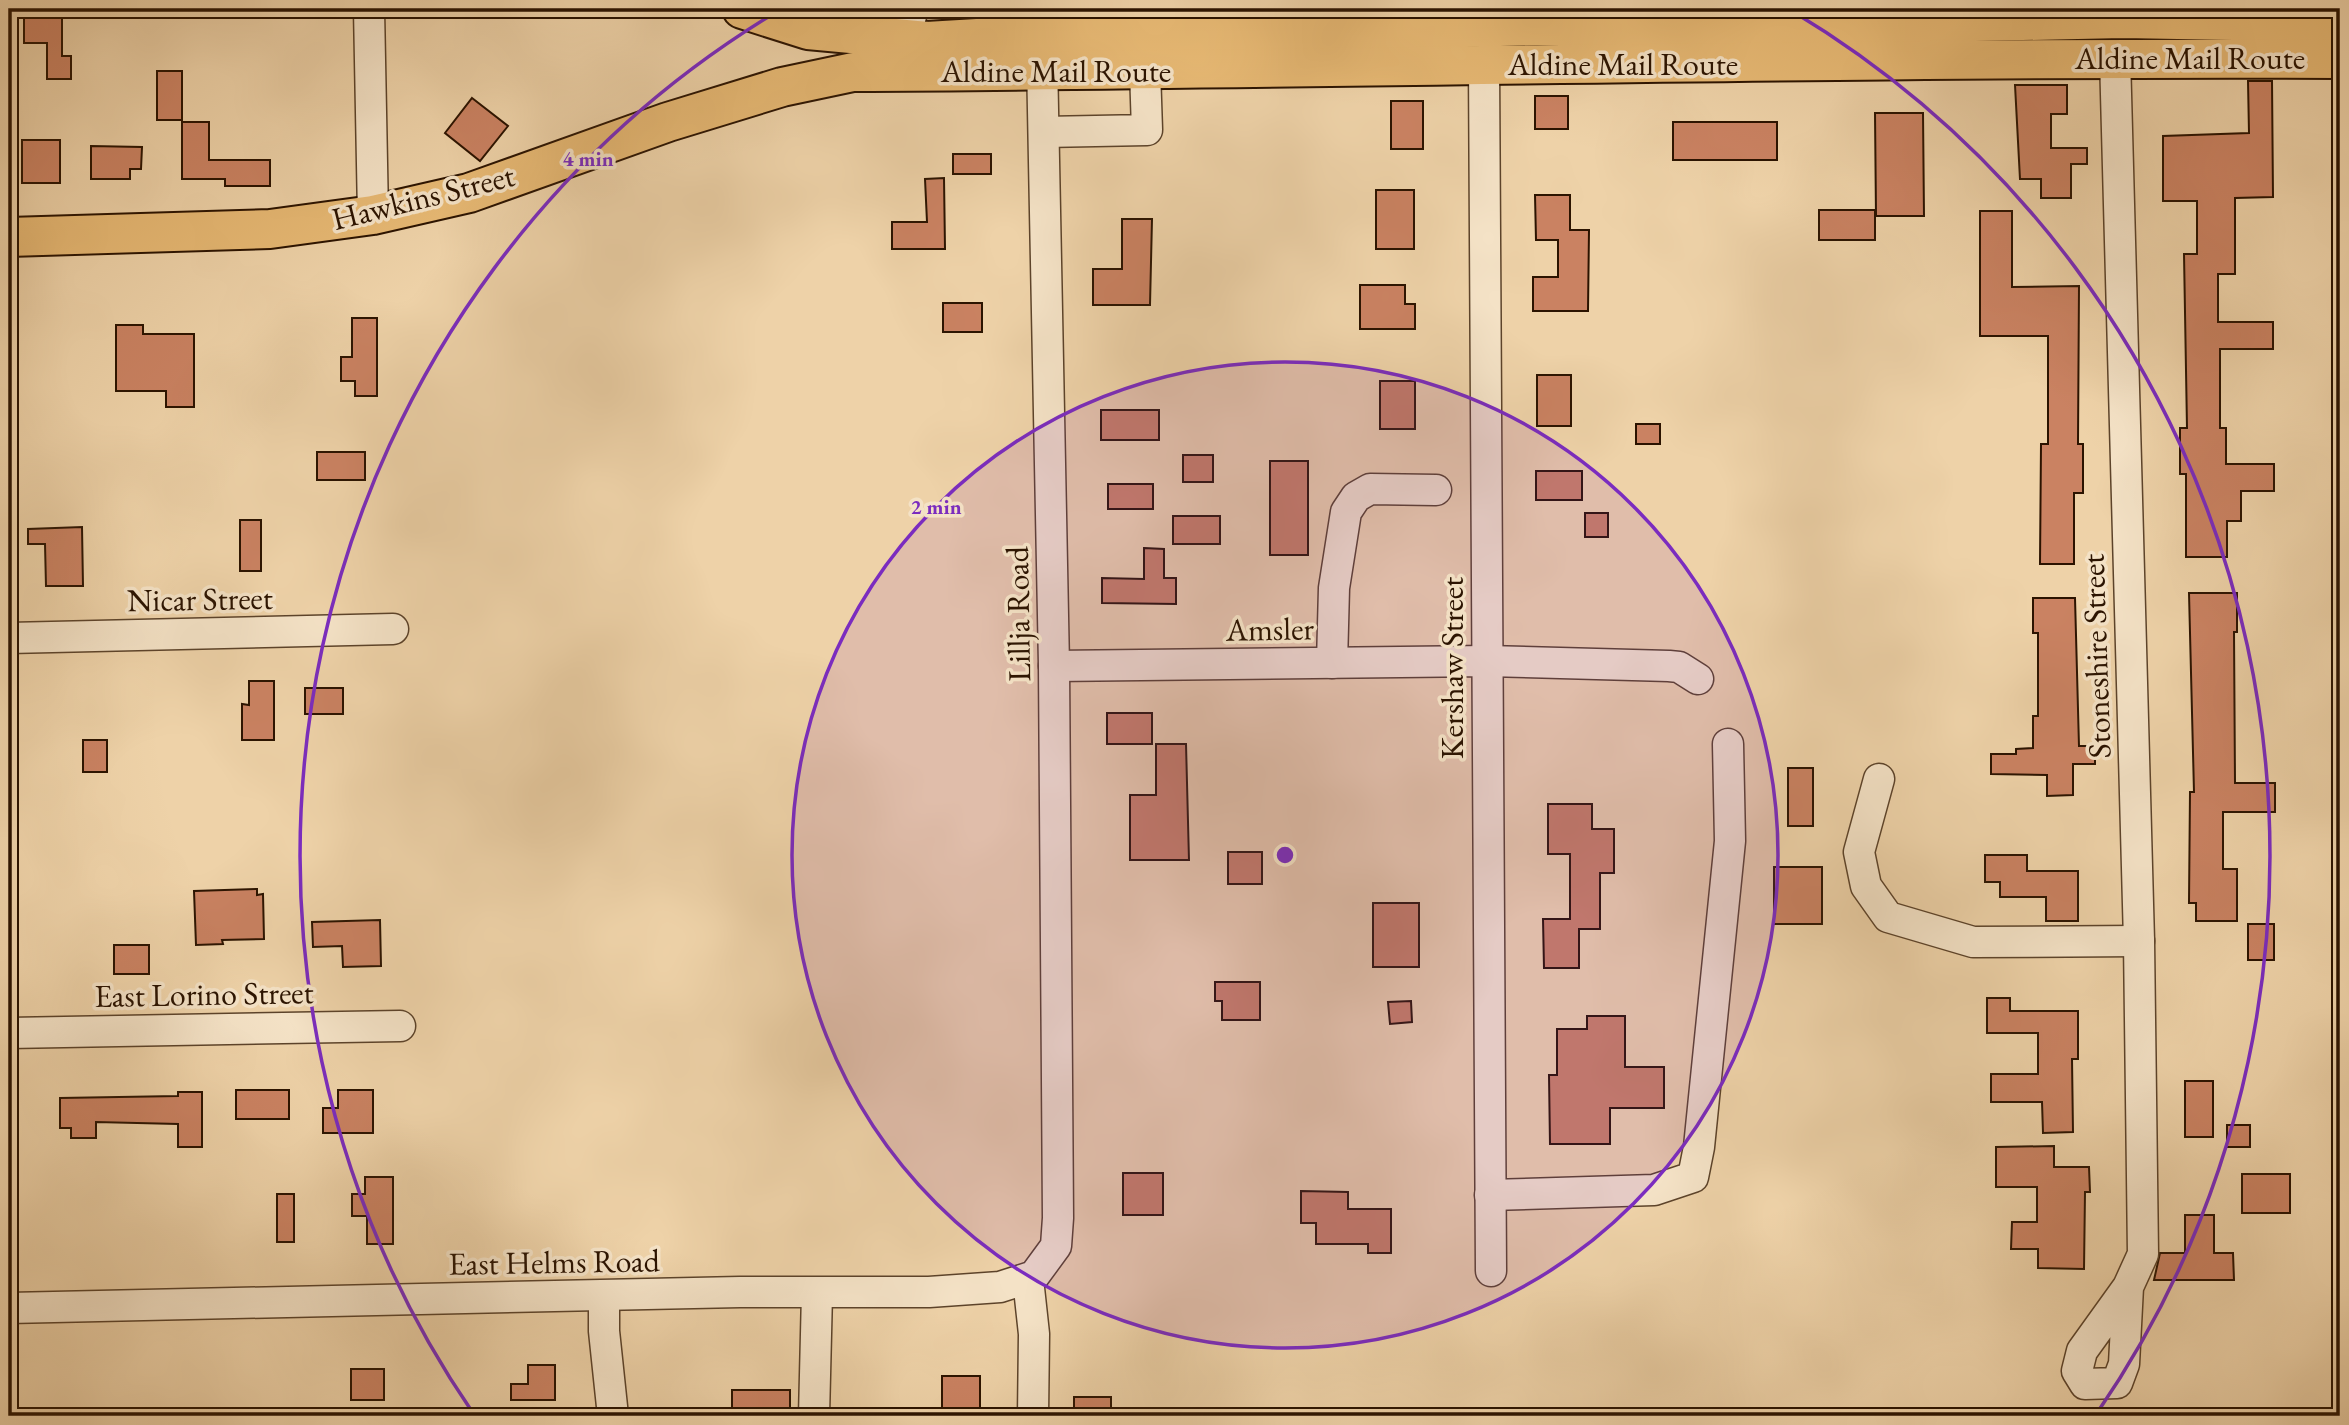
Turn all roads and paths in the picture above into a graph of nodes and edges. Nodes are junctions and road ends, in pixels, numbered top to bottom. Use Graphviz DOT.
graph roads {
  1 [pos="369,9"];
  2 [pos="742,9"];
  3 [pos="2038,15"];
  4 [pos="1537,17"];
  5 [pos="812,20"];
  6 [pos="1294,21"];
  7 [pos="2340,23"];
  8 [pos="2274,30"];
  9 [pos="1789,32"];
  10 [pos="1042,38"];
  11 [pos="908,40"];
  12 [pos="2115,57"];
  13 [pos="2340,59"];
  14 [pos="1484,64"];
  15 [pos="1146,70"];
  16 [pos="1044,132"];
  17 [pos="373,215"];
  18 [pos="9,237"];
  19 [pos="1436,490"];
  20 [pos="393,629"];
  21 [pos="9,638"];
  22 [pos="1487,662"];
  23 [pos="1332,663"];
  24 [pos="1055,666"];
  25 [pos="1698,679"];
  26 [pos="1728,744"];
  27 [pos="1879,779"];
  28 [pos="2139,941"];
  29 [pos="400,1026"];
  30 [pos="9,1033"];
  31 [pos="1490,1195"];
  32 [pos="1491,1271"];
  33 [pos="1028,1279"];
  34 [pos="2128,1287"];
  35 [pos="817,1293"];
  36 [pos="604,1296"];
  37 [pos="9,1308"];
  38 [pos="613,1416"];
  39 [pos="814,1416"];
  40 [pos="1033,1416"];
  1 -- 17 [label="street"];
  2 -- 5 [label="main road, Aldine Mail Route"];
  3 -- 8 [label="main road, Aldine Mail Route"];
  3 -- 9 [label="main road, Aldine Mail Route"];
  4 -- 6 [label="main road, Aldine Mail Route"];
  4 -- 9 [label="main road, Aldine Mail Route"];
  5 -- 11 [label="main road, Aldine Mail Route"];
  6 -- 10 [label="main road, Aldine Mail Route"];
  7 -- 8 [label="main road, Aldine Mail Route"];
  8 -- 12 [label="main road, Aldine Mail Route"];
  8 -- 13 [label="main road, Aldine Mail Route"];
  9 -- 12 [label="main road, Aldine Mail Route"];
  9 -- 14 [label="main road, Aldine Mail Route"];
  10 -- 11 [label="main road, Aldine Mail Route"];
  10 -- 15 [label="main road, Aldine Mail Route"];
  10 -- 16 [label="street, Lillja Road"];
  11 -- 17 [label="main road, Hawkins Street"];
  12 -- 28 [label="street, Stoneshire Street"];
  14 -- 15 [label="main road, Aldine Mail Route"];
  14 -- 22 [label="street, Kershaw Street"];
  15 -- 16 [label="street"];
  16 -- 24 [label="street, Lillja Road"];
  17 -- 18 [label="main road, Hawkins Street"];
  19 -- 23 [label="street"];
  20 -- 21 [label="street, Nicar Street"];
  22 -- 23 [label="street, Amsler"];
  22 -- 25 [label="street, Amsler"];
  22 -- 31 [label="street, Kershaw Street"];
  23 -- 24 [label="street, Amsler"];
  24 -- 33 [label="street, Lillja Road"];
  26 -- 31 [label="street"];
  27 -- 28 [label="street"];
  28 -- 34 [label="street, Stoneshire Street"];
  29 -- 30 [label="street, East Lorino Street"];
  31 -- 32 [label="street, Kershaw Street"];
  33 -- 35 [label="street, East Helms Road"];
  33 -- 40 [label="street"];
  35 -- 36 [label="street, East Helms Road"];
  35 -- 39 [label="street"];
  36 -- 37 [label="street, East Helms Road"];
  36 -- 38 [label="street"];
}
